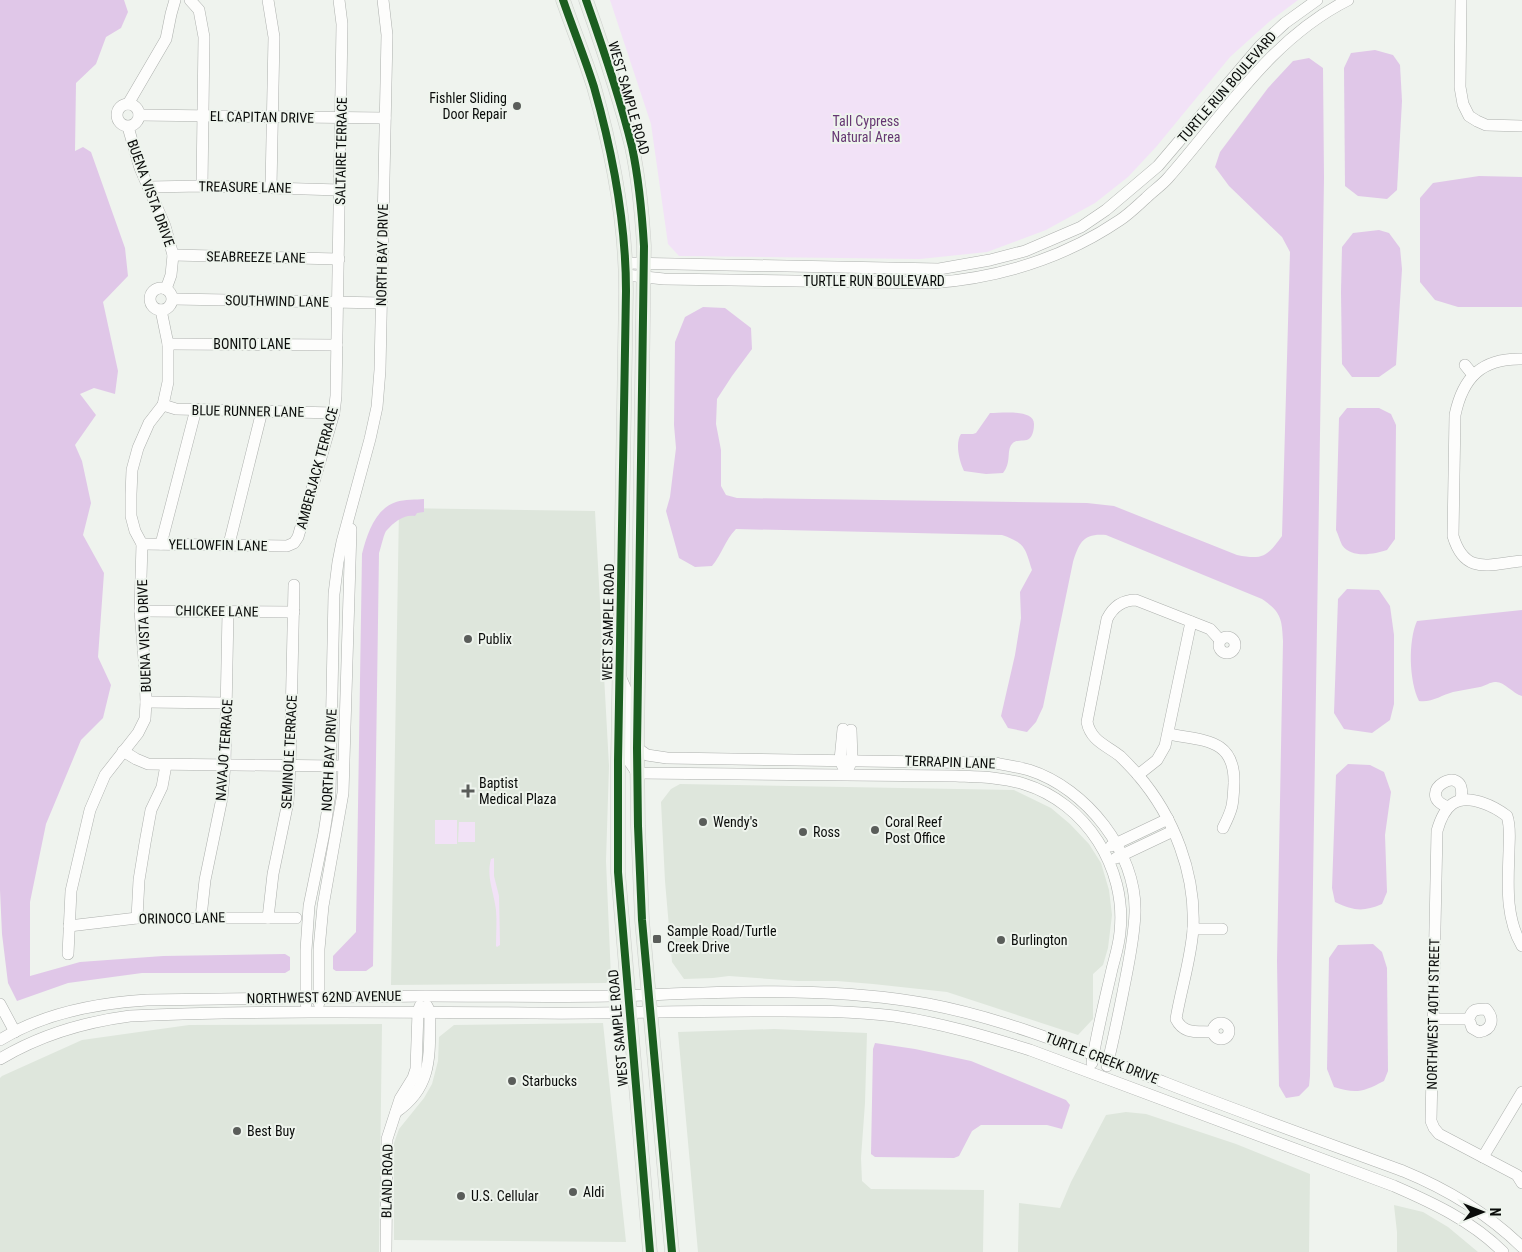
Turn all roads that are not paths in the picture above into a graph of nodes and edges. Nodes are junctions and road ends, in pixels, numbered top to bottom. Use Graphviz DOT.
graph roads {
  1 [pos="175,0"];
  2 [pos="190,0"];
  3 [pos="268,0"];
  4 [pos="339,0"];
  5 [pos="383,0"];
  6 [pos="563,0"];
  7 [pos="586,0"];
  8 [pos="1317,0"];
  9 [pos="1348,0"];
  10 [pos="1461,0"];
  11 [pos="128,104"];
  12 [pos="139,116"];
  13 [pos="203,116"];
  14 [pos="272,118"];
  15 [pos="341,118"];
  16 [pos="385,118"];
  17 [pos="1522,126"];
  18 [pos="128,127"];
  19 [pos="202,186"];
  20 [pos="149,187"];
  21 [pos="271,187"];
  22 [pos="340,190"];
  23 [pos="173,255"];
  24 [pos="339,259"];
  25 [pos="626,269"];
  26 [pos="645,270"];
  27 [pos="170,294"];
  28 [pos="338,303"];
  29 [pos="382,303"];
  30 [pos="161,310"];
  31 [pos="168,344"];
  32 [pos="337,345"];
  33 [pos="1522,359"];
  34 [pos="1465,365"];
  35 [pos="1473,375"];
  36 [pos="163,405"];
  37 [pos="196,409"];
  38 [pos="262,410"];
  39 [pos="334,413"];
  40 [pos="352,507"];
  41 [pos="622,529"];
  42 [pos="294,543"];
  43 [pos="142,544"];
  44 [pos="161,544"];
  45 [pos="229,544"];
  46 [pos="641,553"];
  47 [pos="1522,561"];
  48 [pos="294,585"];
  49 [pos="140,611"];
  50 [pos="228,612"];
  51 [pos="294,612"];
  52 [pos="1191,622"];
  53 [pos="1220,640"];
  54 [pos="620,674"];
  55 [pos="146,702"];
  56 [pos="227,703"];
  57 [pos="847,730"];
  58 [pos="1169,734"];
  59 [pos="637,748"];
  60 [pos="123,751"];
  61 [pos="846,760"];
  62 [pos="225,764"];
  63 [pos="166,765"];
  64 [pos="290,765"];
  65 [pos="331,766"];
  66 [pos="345,766"];
  67 [pos="637,773"];
  68 [pos="845,775"];
  69 [pos="1138,775"];
  70 [pos="1461,799"];
  71 [pos="1448,807"];
  72 [pos="1168,818"];
  73 [pos="1223,828"];
  74 [pos="1173,831"];
  75 [pos="1116,843"];
  76 [pos="1104,849"];
  77 [pos="1122,855"];
  78 [pos="1110,861"];
  79 [pos="312,892"];
  80 [pos="325,894"];
  81 [pos="201,917"];
  82 [pos="137,918"];
  83 [pos="268,918"];
  84 [pos="296,918"];
  85 [pos="69,926"];
  86 [pos="1193,929"];
  87 [pos="1222,929"];
  88 [pos="1120,933"];
  89 [pos="1522,946"];
  90 [pos="68,954"];
  91 [pos="1126,977"];
  92 [pos="649,994"];
  93 [pos="628,995"];
  94 [pos="852,995"];
  95 [pos="423,996"];
  96 [pos="306,998"];
  97 [pos="319,998"];
  98 [pos="0,1004"];
  99 [pos="424,1012"];
  100 [pos="629,1012"];
  101 [pos="650,1012"];
  102 [pos="852,1012"];
  103 [pos="306,1013"];
  104 [pos="319,1013"];
  105 [pos="978,1015"];
  106 [pos="1433,1018"];
  107 [pos="1469,1019"];
  108 [pos="962,1029"];
  109 [pos="1213,1032"];
  110 [pos="5,1035"];
  111 [pos="1093,1055"];
  112 [pos="0,1059"];
  113 [pos="1109,1061"];
  114 [pos="1090,1071"];
  115 [pos="1105,1078"];
  116 [pos="1522,1092"];
  117 [pos="1316,1139"];
  118 [pos="1305,1154"];
  119 [pos="1483,1157"];
  120 [pos="1520,1177"];
  121 [pos="1522,1246"];
  122 [pos="386,1252"];
  123 [pos="650,1252"];
  124 [pos="672,1252"];
  125 [pos="1503,1252"];
  1 -- 11 [label="street"];
  2 -- 13 [label="street"];
  3 -- 14 [label="street"];
  4 -- 15 [label="street, SALTAIRE TERRACE"];
  5 -- 16 [label="street, NORTH BAY DRIVE"];
  6 -- 25 [label="main road, WEST SAMPLE ROAD"];
  7 -- 26 [label="main road, WEST SAMPLE ROAD"];
  8 -- 26 [label="street, TURTLE RUN BOULEVARD"];
  9 -- 26 [label="street, TURTLE RUN BOULEVARD"];
  10 -- 17 [label="street"];
  11 -- 12 [label="street"];
  11 -- 18 [label="street"];
  12 -- 13 [label="street, EL CAPITAN DRIVE"];
  12 -- 18 [label="street"];
  13 -- 14 [label="street, EL CAPITAN DRIVE"];
  13 -- 19 [label="street"];
  14 -- 15 [label="street, EL CAPITAN DRIVE"];
  14 -- 21 [label="street"];
  15 -- 16 [label="street, EL CAPITAN DRIVE"];
  15 -- 22 [label="street, SALTAIRE TERRACE"];
  16 -- 29 [label="street, NORTH BAY DRIVE"];
  18 -- 20 [label="street, BUENA VISTA DRIVE"];
  19 -- 20 [label="street, TREASURE LANE"];
  19 -- 21 [label="street, TREASURE LANE"];
  20 -- 23 [label="street, BUENA VISTA DRIVE"];
  21 -- 22 [label="street, TREASURE LANE"];
  22 -- 24 [label="street, SALTAIRE TERRACE"];
  23 -- 24 [label="street, SEABREEZE LANE"];
  23 -- 27 [label="street, BUENA VISTA DRIVE"];
  24 -- 28 [label="street, SALTAIRE TERRACE"];
  25 -- 26 [label="street, TURTLE RUN BOULEVARD"];
  25 -- 41 [label="main road, WEST SAMPLE ROAD"];
  26 -- 46 [label="main road, WEST SAMPLE ROAD"];
  27 -- 28 [label="street, SOUTHWIND LANE"];
  27 -- 30 [label="street"];
  27 -- 30 [label="street"];
  28 -- 29 [label="street, SOUTHWIND LANE"];
  28 -- 32 [label="street, AMBERJACK TERRACE"];
  29 -- 40 [label="street, NORTH BAY DRIVE"];
  30 -- 31 [label="street, BUENA VISTA DRIVE"];
  31 -- 32 [label="street, BONITO LANE"];
  31 -- 36 [label="street, BUENA VISTA DRIVE"];
  32 -- 39 [label="street, AMBERJACK TERRACE"];
  33 -- 35 [label="street"];
  34 -- 35 [label="street"];
  35 -- 47 [label="street"];
  36 -- 37 [label="street, BLUE RUNNER LANE"];
  36 -- 43 [label="street, BUENA VISTA DRIVE"];
  37 -- 38 [label="street, BLUE RUNNER LANE"];
  37 -- 44 [label="street"];
  38 -- 39 [label="street, BLUE RUNNER LANE"];
  38 -- 45 [label="street"];
  39 -- 42 [label="street, AMBERJACK TERRACE"];
  40 -- 65 [label="street, NORTH BAY DRIVE"];
  40 -- 66 [label="street, NORTH BAY DRIVE"];
  41 -- 46 [label="main road"];
  41 -- 54 [label="main road, WEST SAMPLE ROAD"];
  42 -- 45 [label="street, YELLOWFIN LANE"];
  43 -- 44 [label="street, YELLOWFIN LANE"];
  43 -- 49 [label="street, BUENA VISTA DRIVE"];
  44 -- 45 [label="street, YELLOWFIN LANE"];
  46 -- 59 [label="main road, WEST SAMPLE ROAD"];
  48 -- 51 [label="street, SEMINOLE TERRACE"];
  49 -- 50 [label="street, CHICKEE LANE"];
  49 -- 55 [label="street, BUENA VISTA DRIVE"];
  50 -- 51 [label="street, CHICKEE LANE"];
  50 -- 56 [label="street, NAVAJO TERRACE"];
  51 -- 64 [label="street, SEMINOLE TERRACE"];
  52 -- 53 [label="street"];
  52 -- 58 [label="street"];
  52 -- 69 [label="street"];
  54 -- 67 [label="street"];
  54 -- 93 [label="main road, WEST SAMPLE ROAD"];
  55 -- 56 [label="street"];
  55 -- 60 [label="street, BUENA VISTA DRIVE"];
  56 -- 62 [label="street, NAVAJO TERRACE"];
  57 -- 61 [label="street"];
  58 -- 69 [label="street"];
  58 -- 73 [label="street"];
  59 -- 61 [label="street, TERRAPIN LANE"];
  59 -- 67 [label="main road, WEST SAMPLE ROAD"];
  60 -- 63 [label="street"];
  60 -- 85 [label="street, BUENA VISTA DRIVE"];
  61 -- 68 [label="street"];
  61 -- 75 [label="street, TERRAPIN LANE"];
  62 -- 63 [label="street"];
  62 -- 64 [label="street"];
  62 -- 81 [label="street, NAVAJO TERRACE"];
  63 -- 82 [label="street"];
  64 -- 65 [label="street"];
  64 -- 83 [label="street, SEMINOLE TERRACE"];
  65 -- 66 [label="street"];
  65 -- 79 [label="street, NORTH BAY DRIVE"];
  66 -- 80 [label="street, NORTH BAY DRIVE"];
  67 -- 68 [label="street, TERRAPIN LANE"];
  67 -- 92 [label="main road, WEST SAMPLE ROAD"];
  68 -- 76 [label="street, TERRAPIN LANE"];
  69 -- 72 [label="street"];
  70 -- 71 [label="street"];
  70 -- 71 [label="street"];
  70 -- 89 [label="street"];
  71 -- 106 [label="street, NORTHWEST 40TH STREET"];
  72 -- 74 [label="street"];
  72 -- 75 [label="street"];
  74 -- 77 [label="street"];
  74 -- 86 [label="street"];
  75 -- 76 [label="street"];
  75 -- 77 [label="street, TERRAPIN LANE"];
  76 -- 78 [label="street, TERRAPIN LANE"];
  77 -- 78 [label="street"];
  77 -- 91 [label="street, TERRAPIN LANE"];
  78 -- 88 [label="street, TERRAPIN LANE"];
  79 -- 80 [label="street"];
  79 -- 96 [label="street, NORTH BAY DRIVE"];
  80 -- 97 [label="street, NORTH BAY DRIVE"];
  81 -- 82 [label="street, ORINOCO LANE"];
  81 -- 83 [label="street, ORINOCO LANE"];
  82 -- 85 [label="street, ORINOCO LANE"];
  83 -- 84 [label="street, ORINOCO LANE"];
  85 -- 90 [label="street, BUENA VISTA DRIVE"];
  86 -- 87 [label="street"];
  86 -- 109 [label="street"];
  88 -- 91 [label="street"];
  88 -- 111 [label="street, TERRAPIN LANE"];
  91 -- 113 [label="street, TERRAPIN LANE"];
  92 -- 93 [label="street, NORTHWEST 62ND AVENUE"];
  92 -- 94 [label="street, TURTLE CREEK DRIVE"];
  92 -- 101 [label="main road, WEST SAMPLE ROAD"];
  93 -- 95 [label="street, NORTHWEST 62ND AVENUE"];
  93 -- 100 [label="main road, WEST SAMPLE ROAD"];
  94 -- 102 [label="street"];
  94 -- 105 [label="street, TURTLE CREEK DRIVE"];
  95 -- 97 [label="street, NORTHWEST 62ND AVENUE"];
  95 -- 99 [label="street, BLAND ROAD"];
  96 -- 97 [label="street, NORTHWEST 62ND AVENUE"];
  96 -- 103 [label="street, NORTH BAY DRIVE"];
  96 -- 110 [label="street, NORTHWEST 62ND AVENUE"];
  97 -- 104 [label="street, NORTH BAY DRIVE"];
  98 -- 110 [label="street"];
  99 -- 100 [label="street, NORTHWEST 62ND AVENUE"];
  99 -- 104 [label="street, NORTHWEST 62ND AVENUE"];
  99 -- 122 [label="street, BLAND ROAD"];
  100 -- 101 [label="street, TURTLE CREEK DRIVE"];
  100 -- 123 [label="main road, WEST SAMPLE ROAD"];
  101 -- 102 [label="street, TURTLE CREEK DRIVE"];
  101 -- 124 [label="main road, WEST SAMPLE ROAD"];
  102 -- 108 [label="street, TURTLE CREEK DRIVE"];
  103 -- 104 [label="street, NORTHWEST 62ND AVENUE"];
  103 -- 112 [label="street, NORTHWEST 62ND AVENUE"];
  105 -- 108 [label="street"];
  105 -- 111 [label="street, TURTLE CREEK DRIVE"];
  106 -- 107 [label="street"];
  106 -- 119 [label="street, NORTHWEST 40TH STREET"];
  108 -- 114 [label="street, TURTLE CREEK DRIVE"];
  111 -- 113 [label="street, TURTLE CREEK DRIVE"];
  111 -- 114 [label="street, TERRAPIN LANE"];
  113 -- 115 [label="street, TERRAPIN LANE"];
  113 -- 117 [label="street, TURTLE CREEK DRIVE"];
  114 -- 115 [label="street, TURTLE CREEK DRIVE"];
  115 -- 118 [label="street, TURTLE CREEK DRIVE"];
  116 -- 119 [label="street"];
  117 -- 118 [label="street"];
  117 -- 121 [label="street, TURTLE CREEK DRIVE"];
  118 -- 125 [label="street, TURTLE CREEK DRIVE"];
  119 -- 120 [label="street, NORTHWEST 40TH STREET"];
}
